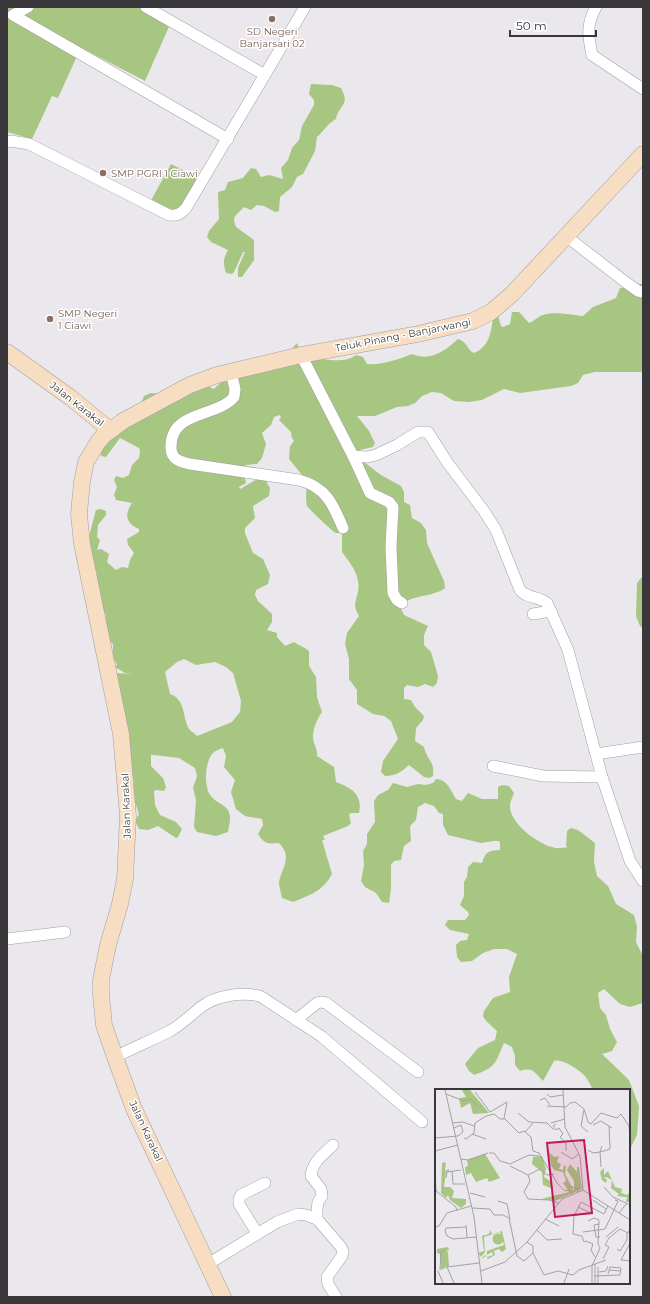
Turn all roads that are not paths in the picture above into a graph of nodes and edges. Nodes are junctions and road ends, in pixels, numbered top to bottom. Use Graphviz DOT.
graph roads {
  1 [pos="28,7"];
  2 [pos="146,7"];
  3 [pos="305,7"];
  4 [pos="596,7"];
  5 [pos="10,17"];
  6 [pos="265,75"];
  7 [pos="643,89"];
  8 [pos="228,138"];
  9 [pos="7,142"];
  10 [pos="643,154"];
  11 [pos="566,236"];
  12 [pos="643,292"];
  13 [pos="7,352"];
  14 [pos="301,355"];
  15 [pos="231,372"];
  16 [pos="110,430"];
  17 [pos="353,456"];
  18 [pos="344,528"];
  19 [pos="402,603"];
  20 [pos="551,610"];
  21 [pos="533,614"];
  22 [pos="643,747"];
  23 [pos="596,754"];
  24 [pos="493,766"];
  25 [pos="602,777"];
  26 [pos="643,880"];
  27 [pos="65,932"];
  28 [pos="7,939"];
  29 [pos="296,1020"];
  30 [pos="115,1057"];
  31 [pos="418,1072"];
  32 [pos="422,1122"];
  33 [pos="333,1145"];
  34 [pos="265,1183"];
  35 [pos="317,1219"];
  36 [pos="257,1233"];
  37 [pos="208,1264"];
  38 [pos="223,1297"];
  39 [pos="336,1297"];
  1 -- 5 [label="street"];
  2 -- 6 [label="street"];
  3 -- 6 [label="street"];
  4 -- 7 [label="street"];
  5 -- 8 [label="street"];
  6 -- 8 [label="street"];
  8 -- 9 [label="street"];
  10 -- 11 [label="main road, Teluk Pinang - Banjarwangi"];
  11 -- 12 [label="street"];
  11 -- 14 [label="main road, Teluk Pinang - Banjarwangi"];
  13 -- 16 [label="main road, Jalan Karakal"];
  14 -- 15 [label="main road, Teluk Pinang - Banjarwangi"];
  14 -- 17 [label="street"];
  15 -- 16 [label="main road, Teluk Pinang - Banjarwangi"];
  15 -- 18 [label="street"];
  16 -- 30 [label="main road, Jalan Karakal"];
  17 -- 19 [label="street"];
  17 -- 20 [label="street"];
  20 -- 21 [label="street"];
  20 -- 23 [label="street"];
  22 -- 23 [label="street"];
  23 -- 25 [label="street"];
  24 -- 25 [label="street"];
  25 -- 26 [label="street"];
  27 -- 28 [label="street"];
  29 -- 30 [label="street"];
  29 -- 31 [label="street"];
  29 -- 32 [label="street"];
  30 -- 37 [label="main road, Jalan Karakal"];
  33 -- 35 [label="street"];
  34 -- 36 [label="street"];
  35 -- 36 [label="street"];
  35 -- 39 [label="street"];
  36 -- 37 [label="street"];
  37 -- 38 [label="main road, Jalan Karakal"];
}
